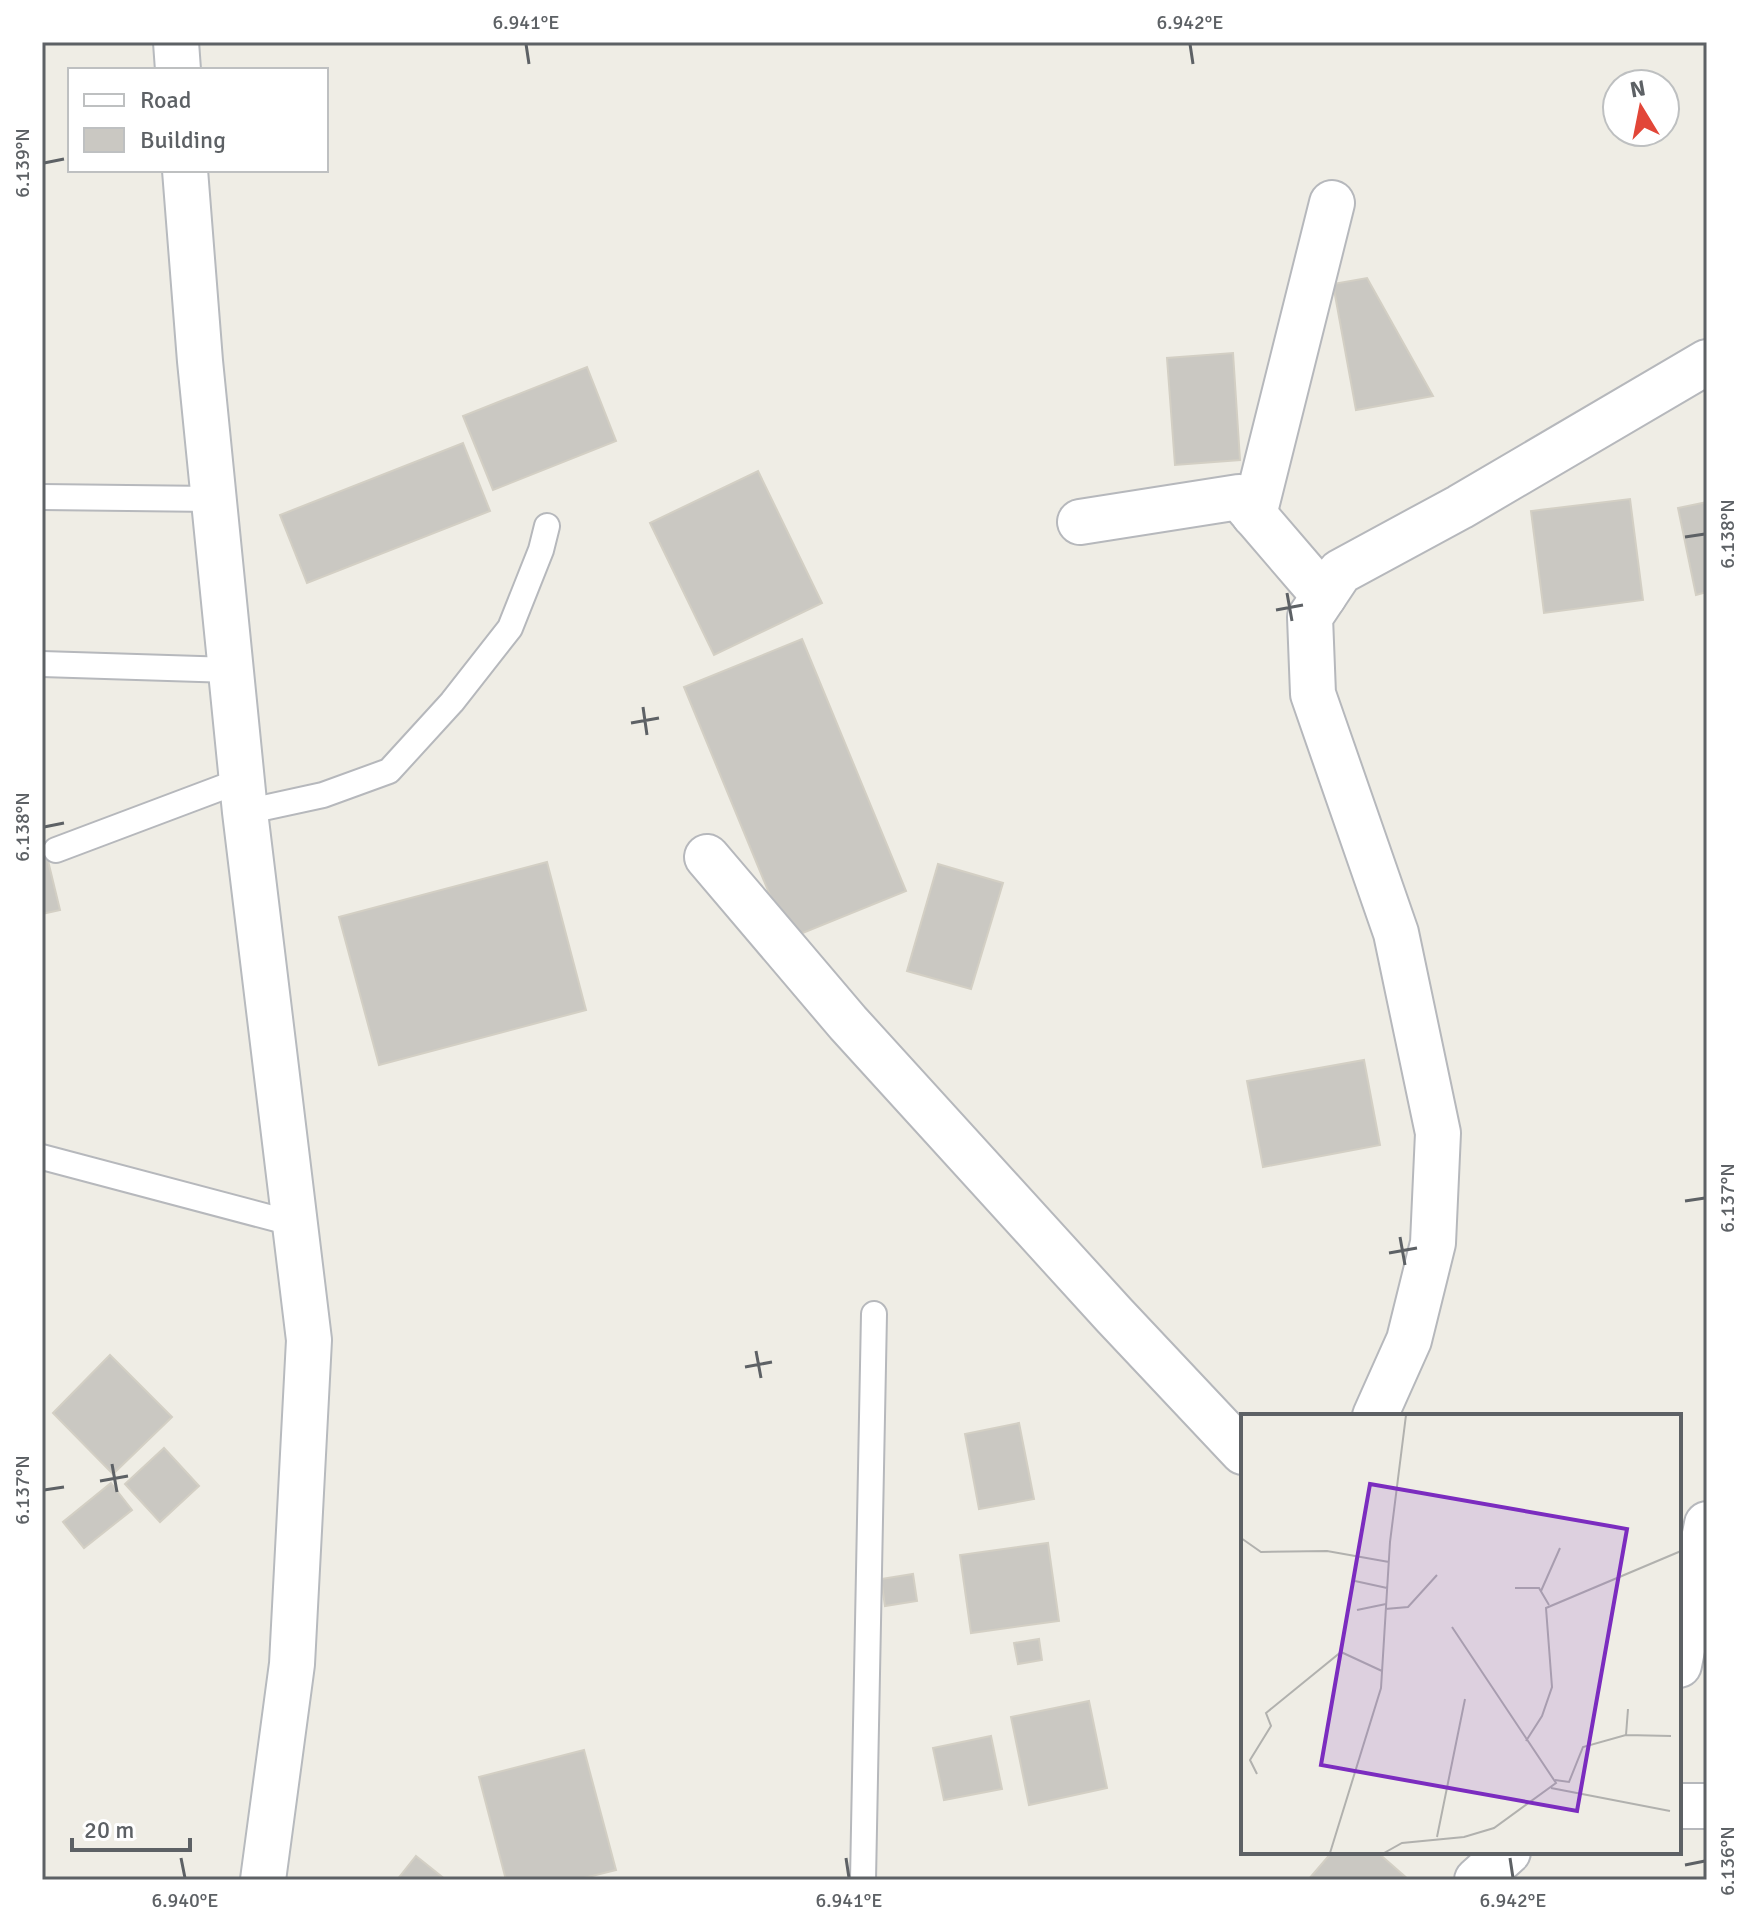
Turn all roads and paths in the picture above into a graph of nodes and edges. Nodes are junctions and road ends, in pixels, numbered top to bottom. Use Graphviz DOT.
graph roads {
  1 [pos="176,42"];
  2 [pos="178,68"];
  3 [pos="185,172"];
  4 [pos="1332,203"];
  5 [pos="1707,362"];
  6 [pos="42,497"];
  7 [pos="213,499"];
  8 [pos="1254,515"];
  9 [pos="1080,522"];
  10 [pos="547,526"];
  11 [pos="1324,596"];
  12 [pos="42,664"];
  13 [pos="231,670"];
  14 [pos="244,796"];
  15 [pos="56,850"];
  16 [pos="707,857"];
  17 [pos="42,1157"];
  18 [pos="295,1224"];
  19 [pos="874,1314"];
  20 [pos="1376,1414"];
  21 [pos="1241,1450"];
  22 [pos="1707,1524"];
  23 [pos="1681,1655"];
  24 [pos="1681,1806"];
  25 [pos="1707,1806"];
  26 [pos="1506,1854"];
  27 [pos="263,1880"];
  28 [pos="863,1880"];
  29 [pos="1477,1880"];
  1 -- 2 [label="street"];
  3 -- 7 [label="street"];
  4 -- 8 [label="street"];
  5 -- 11 [label="street"];
  6 -- 7 [label="lane"];
  7 -- 13 [label="street"];
  8 -- 9 [label="street"];
  8 -- 11 [label="street"];
  10 -- 14 [label="lane"];
  11 -- 20 [label="street"];
  12 -- 13 [label="lane"];
  13 -- 14 [label="street"];
  14 -- 15 [label="lane"];
  14 -- 18 [label="street"];
  16 -- 21 [label="street"];
  17 -- 18 [label="lane"];
  18 -- 27 [label="street"];
  19 -- 28 [label="lane"];
  22 -- 23 [label="street"];
  24 -- 25 [label="street"];
  26 -- 29 [label="street"];
}
